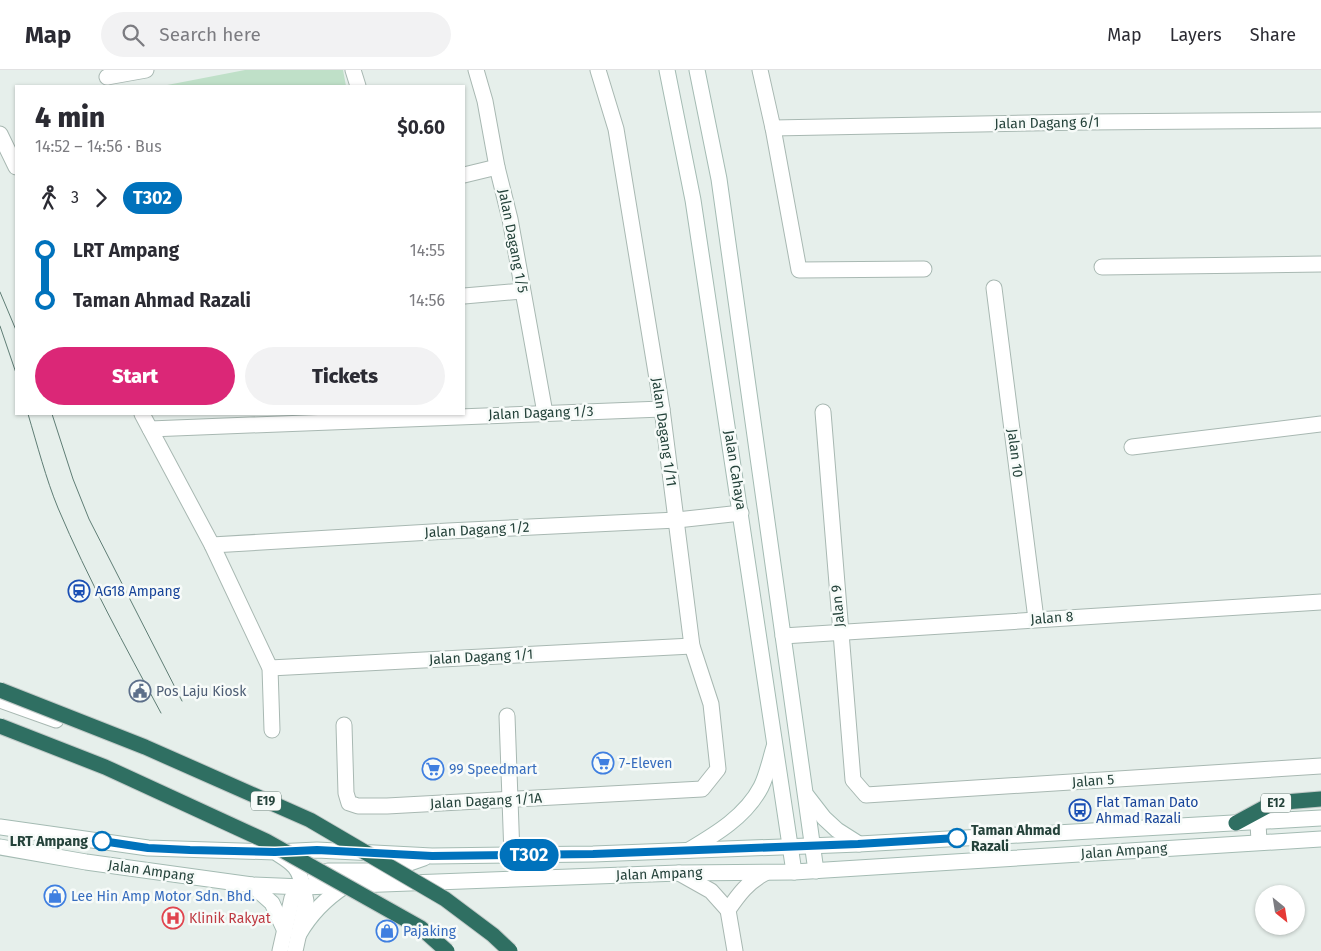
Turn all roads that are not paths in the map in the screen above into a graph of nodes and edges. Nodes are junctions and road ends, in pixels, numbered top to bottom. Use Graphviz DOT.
graph roads {
  1 [pos="146,70"];
  2 [pos="353,70"];
  3 [pos="476,70"];
  4 [pos="598,70"];
  5 [pos="667,70"];
  6 [pos="697,70"];
  7 [pos="760,70"];
  8 [pos="107,78"];
  9 [pos="358,85"];
  10 [pos="1321,120"];
  11 [pos="773,128"];
  12 [pos="0,134"];
  13 [pos="15,165"];
  14 [pos="497,167"];
  15 [pos="465,175"];
  16 [pos="1321,264"];
  17 [pos="1102,267"];
  18 [pos="924,269"];
  19 [pos="994,288"];
  20 [pos="522,291"];
  21 [pos="465,296"];
  22 [pos="662,409"];
  23 [pos="823,412"];
  24 [pos="545,413"];
  25 [pos="143,415"];
  26 [pos="457,415"];
  27 [pos="465,415"];
  28 [pos="280,419"];
  29 [pos="1321,424"];
  30 [pos="150,429"];
  31 [pos="1132,446"];
  32 [pos="741,513"];
  33 [pos="677,520"];
  34 [pos="212,545"];
  35 [pos="1321,602"];
  36 [pos="1036,619"];
  37 [pos="840,632"];
  38 [pos="783,636"];
  39 [pos="692,646"];
  40 [pos="270,668"];
  41 [pos="0,690"];
  42 [pos="0,700"];
  43 [pos="506,716"];
  44 [pos="56,720"];
  45 [pos="344,725"];
  46 [pos="0,726"];
  47 [pos="272,730"];
  48 [pos="776,743"];
  49 [pos="1321,766"];
  50 [pos="702,789"];
  51 [pos="806,795"];
  52 [pos="866,795"];
  53 [pos="1321,799"];
  54 [pos="510,800"];
  55 [pos="1321,818"];
  56 [pos="1258,822"];
  57 [pos="1236,823"];
  58 [pos="0,827"];
  59 [pos="1321,839"];
  60 [pos="1259,842"];
  61 [pos="858,844"];
  62 [pos="791,846"];
  63 [pos="813,846"];
  64 [pos="0,847"];
  65 [pos="688,850"];
  66 [pos="275,852"];
  67 [pos="512,855"];
  68 [pos="432,856"];
  69 [pos="816,871"];
  70 [pos="794,872"];
  71 [pos="679,873"];
  72 [pos="766,873"];
  73 [pos="252,885"];
  74 [pos="345,886"];
  75 [pos="304,887"];
  76 [pos="728,910"];
  77 [pos="292,932"];
  78 [pos="280,951"];
  79 [pos="295,951"];
  80 [pos="447,951"];
  81 [pos="510,951"];
  82 [pos="735,951"];
  1 -- 8 [label="street"];
  2 -- 9 [label="street"];
  3 -- 14 [label="street, Jalan Dagang 1/5"];
  4 -- 22 [label="street, Jalan Dagang 1/11"];
  5 -- 32 [label="street, Jalan Cahaya"];
  6 -- 38 [label="street, Jalan Cahaya"];
  7 -- 11 [label="street"];
  10 -- 11 [label="street, Jalan Dagang 6/1"];
  11 -- 18 [label="street"];
  12 -- 13 [label="street"];
  14 -- 15 [label="street"];
  14 -- 20 [label="street, Jalan Dagang 1/5"];
  16 -- 17 [label="street"];
  19 -- 36 [label="street, Jalan 10"];
  20 -- 21 [label="street"];
  20 -- 24 [label="street, Jalan Dagang 1/5"];
  22 -- 24 [label="street, Jalan Dagang 1/3"];
  22 -- 33 [label="street, Jalan Dagang 1/11"];
  23 -- 37 [label="street, Jalan 9"];
  24 -- 27 [label="street, Jalan Dagang 1/3"];
  25 -- 30 [label="street"];
  26 -- 28 [label="street, Jalan Dagang 1/3"];
  28 -- 30 [label="street, Jalan Dagang 1/3"];
  29 -- 31 [label="street"];
  30 -- 34 [label="street"];
  32 -- 33 [label="street, Jalan Dagang 1/2"];
  32 -- 48 [label="street, Jalan Cahaya"];
  33 -- 34 [label="street, Jalan Dagang 1/2"];
  33 -- 39 [label="street, Jalan Dagang 1/11"];
  34 -- 40 [label="street"];
  35 -- 36 [label="street, Jalan 8"];
  36 -- 37 [label="street, Jalan 8"];
  37 -- 38 [label="street, Jalan 8"];
  37 -- 52 [label="street, Jalan 9"];
  38 -- 51 [label="street, Jalan Cahaya"];
  39 -- 40 [label="street, Jalan Dagang 1/1"];
  39 -- 50 [label="street, Jalan Dagang 1/11"];
  40 -- 47 [label="street"];
  41 -- 81 [label="highway, E19, bridge"];
  42 -- 44 [label="street"];
  43 -- 54 [label="street"];
  45 -- 54 [label="street, Jalan Dagang 1/1A"];
  46 -- 80 [label="highway, bridge"];
  48 -- 62 [label="street, Jalan Cahaya"];
  48 -- 65 [label="street"];
  49 -- 52 [label="street, Jalan 5"];
  50 -- 54 [label="street, Jalan Dagang 1/1A"];
  51 -- 61 [label="street"];
  51 -- 63 [label="street, Jalan Cahaya"];
  53 -- 57 [label="highway, E12"];
  54 -- 67 [label="street"];
  55 -- 56 [label="street, Jalan Ampang"];
  56 -- 57 [label="street, Jalan Ampang"];
  56 -- 60 [label="street"];
  57 -- 61 [label="street, Jalan Ampang"];
  58 -- 66 [label="street, Jalan Ampang"];
  59 -- 60 [label="street, Jalan Ampang"];
  60 -- 69 [label="street, Jalan Ampang"];
  61 -- 63 [label="street, Jalan Ampang"];
  62 -- 63 [label="street, Jalan Ampang"];
  62 -- 65 [label="street, Jalan Ampang"];
  62 -- 70 [label="street, Jalan Cahaya"];
  63 -- 69 [label="street, Jalan Cahaya"];
  64 -- 73 [label="street, Jalan Ampang"];
  65 -- 67 [label="street, Jalan Ampang"];
  66 -- 68 [label="street, Jalan Ampang"];
  66 -- 75 [label="street"];
  67 -- 68 [label="street, Jalan Ampang"];
  68 -- 75 [label="street"];
  69 -- 70 [label="street, Jalan Ampang"];
  70 -- 72 [label="street, Jalan Ampang"];
  71 -- 72 [label="street, Jalan Ampang"];
  71 -- 74 [label="street, Jalan Ampang"];
  71 -- 76 [label="street"];
  72 -- 76 [label="street"];
  73 -- 75 [label="street, Jalan Ampang"];
  73 -- 77 [label="street"];
  74 -- 75 [label="street, Jalan Ampang"];
  74 -- 77 [label="street"];
  75 -- 77 [label="street"];
  76 -- 82 [label="street"];
  77 -- 78 [label="street"];
  77 -- 79 [label="street"];
}
